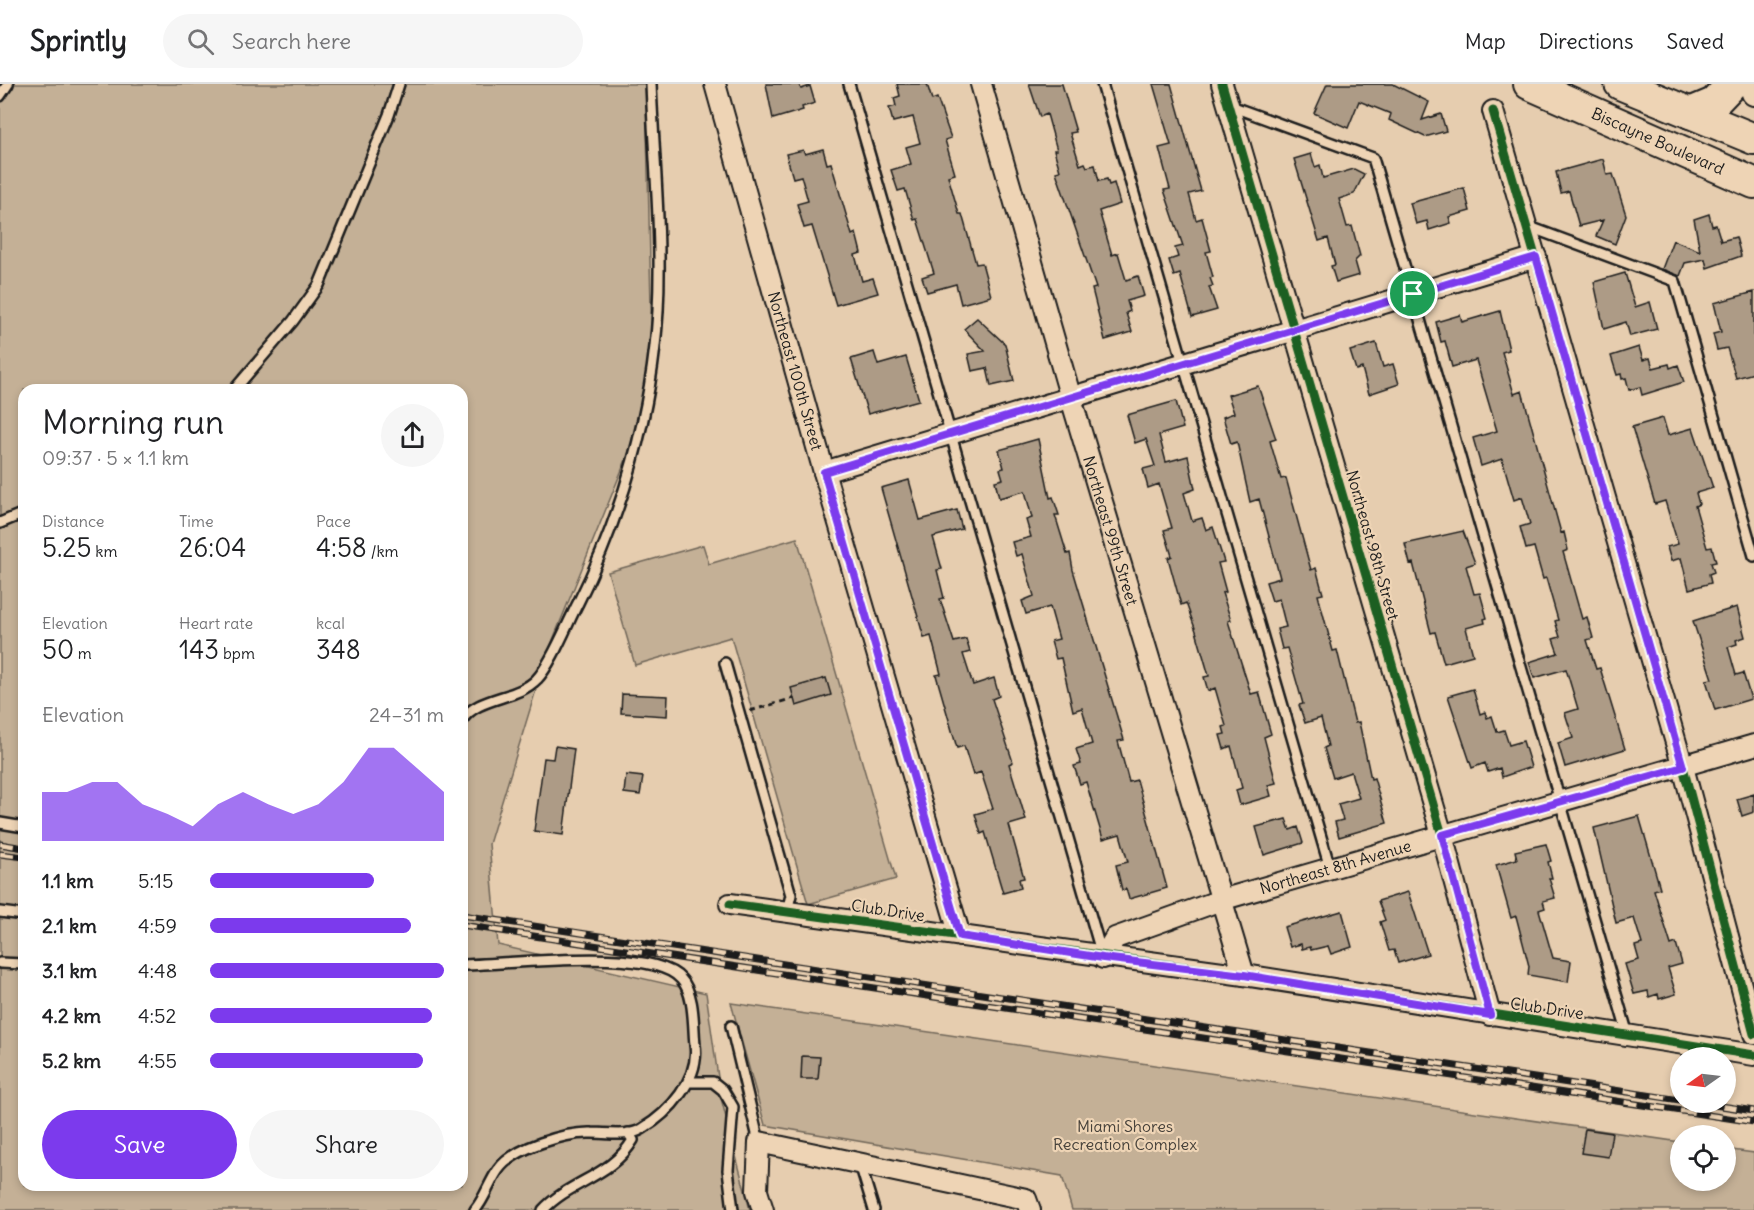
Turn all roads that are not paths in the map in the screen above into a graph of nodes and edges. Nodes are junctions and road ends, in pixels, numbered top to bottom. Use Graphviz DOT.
graph roads {
  1 [pos="8,84"];
  2 [pos="399,84"];
  3 [pos="651,84"];
  4 [pos="716,84"];
  5 [pos="849,84"];
  6 [pos="981,84"];
  7 [pos="1102,84"];
  8 [pos="1222,84"];
  9 [pos="1529,84"];
  10 [pos="1620,84"];
  11 [pos="1732,84"];
  12 [pos="1752,84"];
  13 [pos="1754,93"];
  14 [pos="0,96"];
  15 [pos="1228,105"];
  16 [pos="1493,111"];
  17 [pos="1690,113"];
  18 [pos="1754,139"];
  19 [pos="1754,183"];
  20 [pos="1527,226"];
  21 [pos="1536,257"];
  22 [pos="1413,294"];
  23 [pos="1295,329"];
  24 [pos="1183,362"];
  25 [pos="239,384"];
  26 [pos="1070,396"];
  27 [pos="950,433"];
  28 [pos="824,472"];
  29 [pos="18,516"];
  30 [pos="0,523"];
  31 [pos="1754,556"];
  32 [pos="724,663"];
  33 [pos="468,715"];
  34 [pos="1754,745"];
  35 [pos="1683,767"];
  36 [pos="1561,802"];
  37 [pos="0,823"];
  38 [pos="18,826"];
  39 [pos="1442,835"];
  40 [pos="1330,868"];
  41 [pos="1221,900"];
  42 [pos="730,904"];
  43 [pos="787,911"];
  44 [pos="0,912"];
  45 [pos="18,914"];
  46 [pos="960,936"];
  47 [pos="1103,958"];
  48 [pos="0,963"];
  49 [pos="18,964"];
  50 [pos="468,965"];
  51 [pos="1244,975"];
  52 [pos="1490,1015"];
  53 [pos="731,1026"];
  54 [pos="1754,1034"];
  55 [pos="1628,1035"];
  56 [pos="1754,1055"];
  57 [pos="689,1082"];
  58 [pos="628,1133"];
  59 [pos="759,1142"];
  60 [pos="860,1164"];
  61 [pos="1028,1204"];
  62 [pos="475,1210"];
  63 [pos="543,1210"];
  64 [pos="733,1210"];
  65 [pos="763,1210"];
  66 [pos="874,1210"];
  1 -- 14 [label="lane"];
  2 -- 25 [label="lane"];
  3 -- 33 [label="lane"];
  4 -- 28 [label="street, Northeast 100th Street"];
  5 -- 27 [label="lane"];
  6 -- 26 [label="street, Northeast 99th Street"];
  7 -- 24 [label="lane"];
  8 -- 15 [label="street, Northeast 98th Street"];
  9 -- 19 [label="main road, Biscayne Boulevard"];
  10 -- 17 [label="main road"];
  11 -- 17 [label="main road"];
  12 -- 13 [label="street"];
  15 -- 22 [label="lane"];
  15 -- 23 [label="street, Northeast 98th Street"];
  16 -- 20 [label="street"];
  17 -- 18 [label="main road"];
  20 -- 21 [label="street"];
  20 -- 31 [label="lane"];
  21 -- 22 [label="street"];
  21 -- 35 [label="street"];
  22 -- 23 [label="street"];
  22 -- 36 [label="lane"];
  23 -- 24 [label="street"];
  23 -- 39 [label="street, Northeast 98th Street"];
  24 -- 26 [label="street"];
  24 -- 40 [label="lane"];
  26 -- 27 [label="street"];
  26 -- 41 [label="street, Northeast 99th Street"];
  27 -- 28 [label="street"];
  27 -- 47 [label="lane"];
  28 -- 46 [label="street, Northeast 100th Street"];
  29 -- 30 [label="lane"];
  32 -- 43 [label="lane"];
  34 -- 35 [label="street, Northeast 8th Avenue"];
  35 -- 36 [label="street, Northeast 8th Avenue"];
  35 -- 54 [label="street"];
  36 -- 39 [label="street, Northeast 8th Avenue"];
  36 -- 55 [label="lane"];
  37 -- 38 [label="lane"];
  39 -- 40 [label="street, Northeast 8th Avenue"];
  39 -- 52 [label="street, Northeast 98th Street"];
  40 -- 41 [label="street, Northeast 8th Avenue"];
  41 -- 47 [label="street, Northeast 8th Avenue"];
  41 -- 51 [label="street, Northeast 99th Street"];
  42 -- 43 [label="street, Club Drive"];
  43 -- 46 [label="street, Club Drive"];
  44 -- 45 [label="lane"];
  46 -- 47 [label="street, Club Drive"];
  47 -- 51 [label="street, Club Drive"];
  48 -- 49 [label="lane"];
  50 -- 57 [label="lane"];
  51 -- 52 [label="street, Club Drive"];
  52 -- 55 [label="street, Club Drive"];
  53 -- 59 [label="lane"];
  55 -- 56 [label="street, Club Drive"];
  57 -- 58 [label="lane"];
  57 -- 64 [label="lane"];
  58 -- 62 [label="lane"];
  58 -- 63 [label="lane"];
  59 -- 60 [label="street"];
  59 -- 65 [label="street"];
  60 -- 61 [label="street"];
  60 -- 66 [label="lane"];
}
